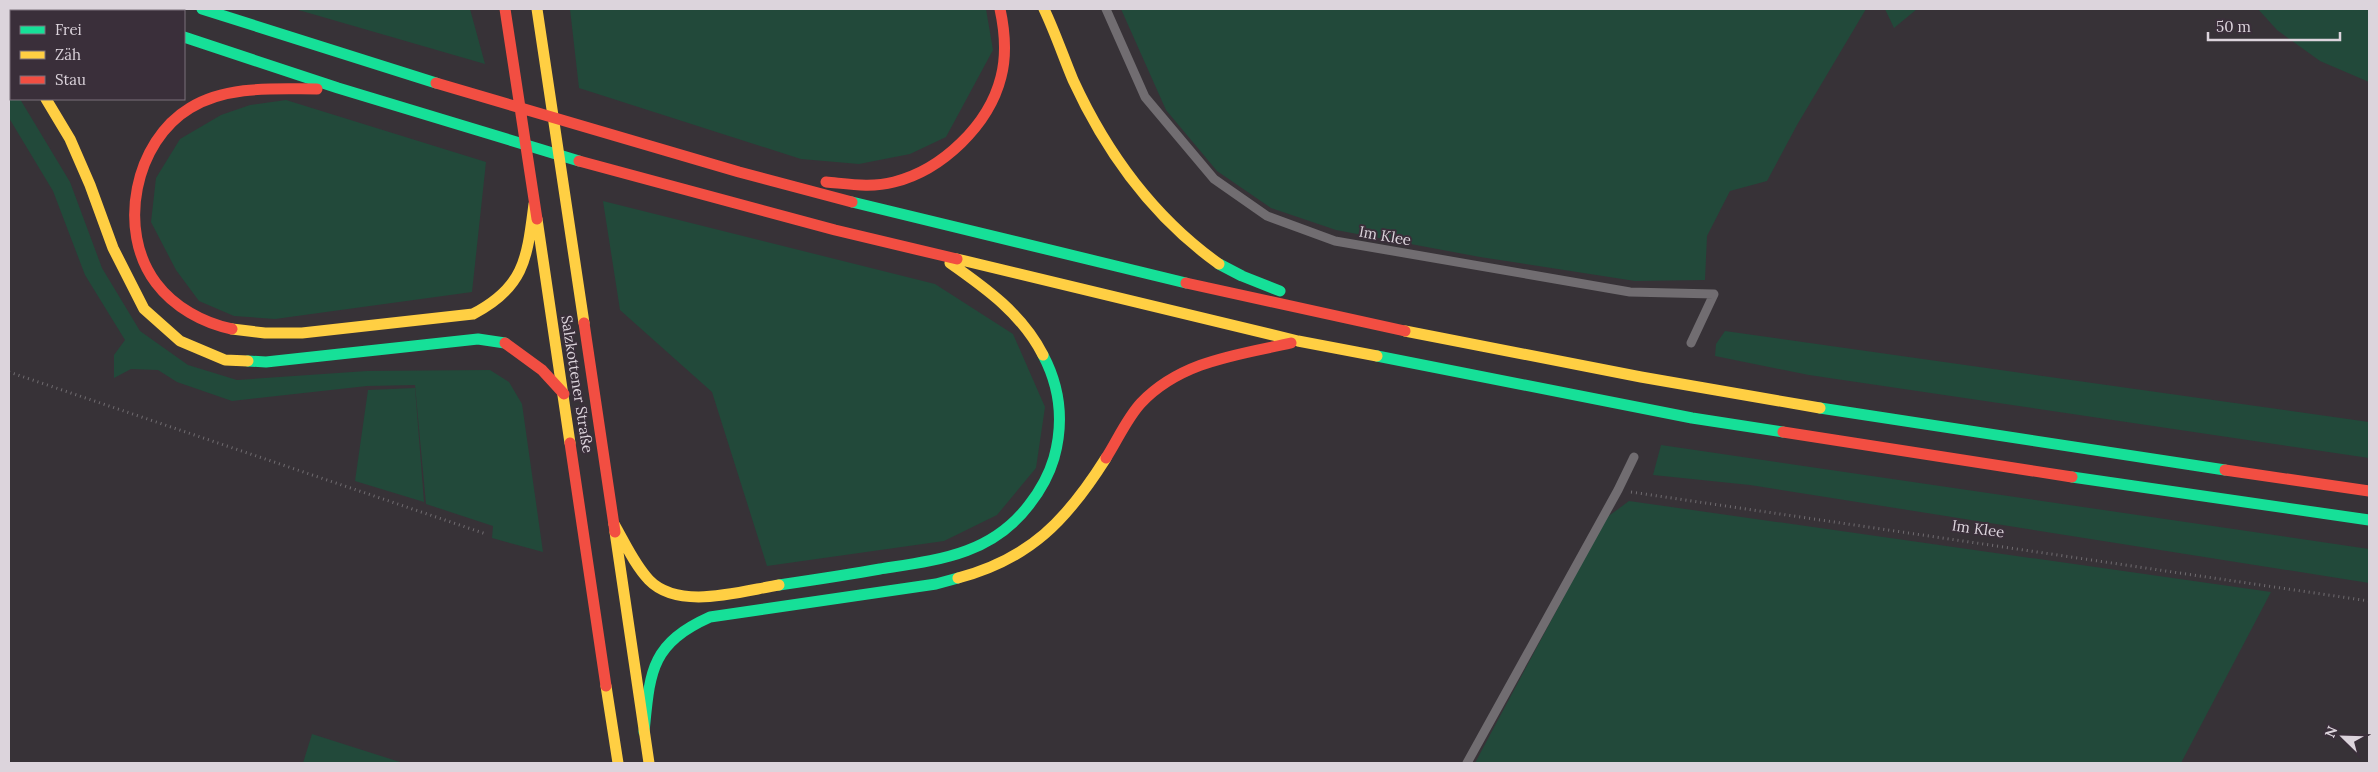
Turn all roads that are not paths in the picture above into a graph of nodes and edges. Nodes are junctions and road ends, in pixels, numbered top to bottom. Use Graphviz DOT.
graph roads {
  1 [pos="202,9"];
  2 [pos="505,9"];
  3 [pos="537,9"];
  4 [pos="1000,9"];
  5 [pos="1044,9"];
  6 [pos="1106,9"];
  7 [pos="213,11"];
  8 [pos="185,37"];
  9 [pos="338,88"];
  10 [pos="47,100"];
  11 [pos="752,175"];
  12 [pos="534,204"];
  13 [pos="940,255"];
  14 [pos="1336,316"];
  15 [pos="1298,341"];
  16 [pos="1691,343"];
  17 [pos="564,394"];
  18 [pos="1634,457"];
  19 [pos="2369,490"];
  20 [pos="2369,520"];
  21 [pos="614,524"];
  22 [pos="644,732"];
  23 [pos="618,763"];
  24 [pos="649,763"];
  25 [pos="1467,763"];
  1 -- 7 [label="highway"];
  2 -- 12 [label="highway, Salzkottener Straße"];
  3 -- 21 [label="highway, Salzkottener Straße"];
  4 -- 11 [label="highway"];
  5 -- 14 [label="highway"];
  6 -- 16 [label="lane, Im Klee"];
  7 -- 11 [label="highway"];
  8 -- 9 [label="highway"];
  9 -- 12 [label="highway"];
  9 -- 13 [label="highway"];
  10 -- 17 [label="highway"];
  11 -- 14 [label="highway"];
  12 -- 17 [label="highway, Salzkottener Straße"];
  13 -- 15 [label="highway"];
  13 -- 21 [label="highway"];
  14 -- 19 [label="highway"];
  15 -- 20 [label="highway"];
  15 -- 22 [label="highway"];
  17 -- 23 [label="highway, Salzkottener Straße"];
  18 -- 25 [label="lane"];
  21 -- 22 [label="highway, Salzkottener Straße"];
  22 -- 24 [label="highway, Salzkottener Straße"];
}
